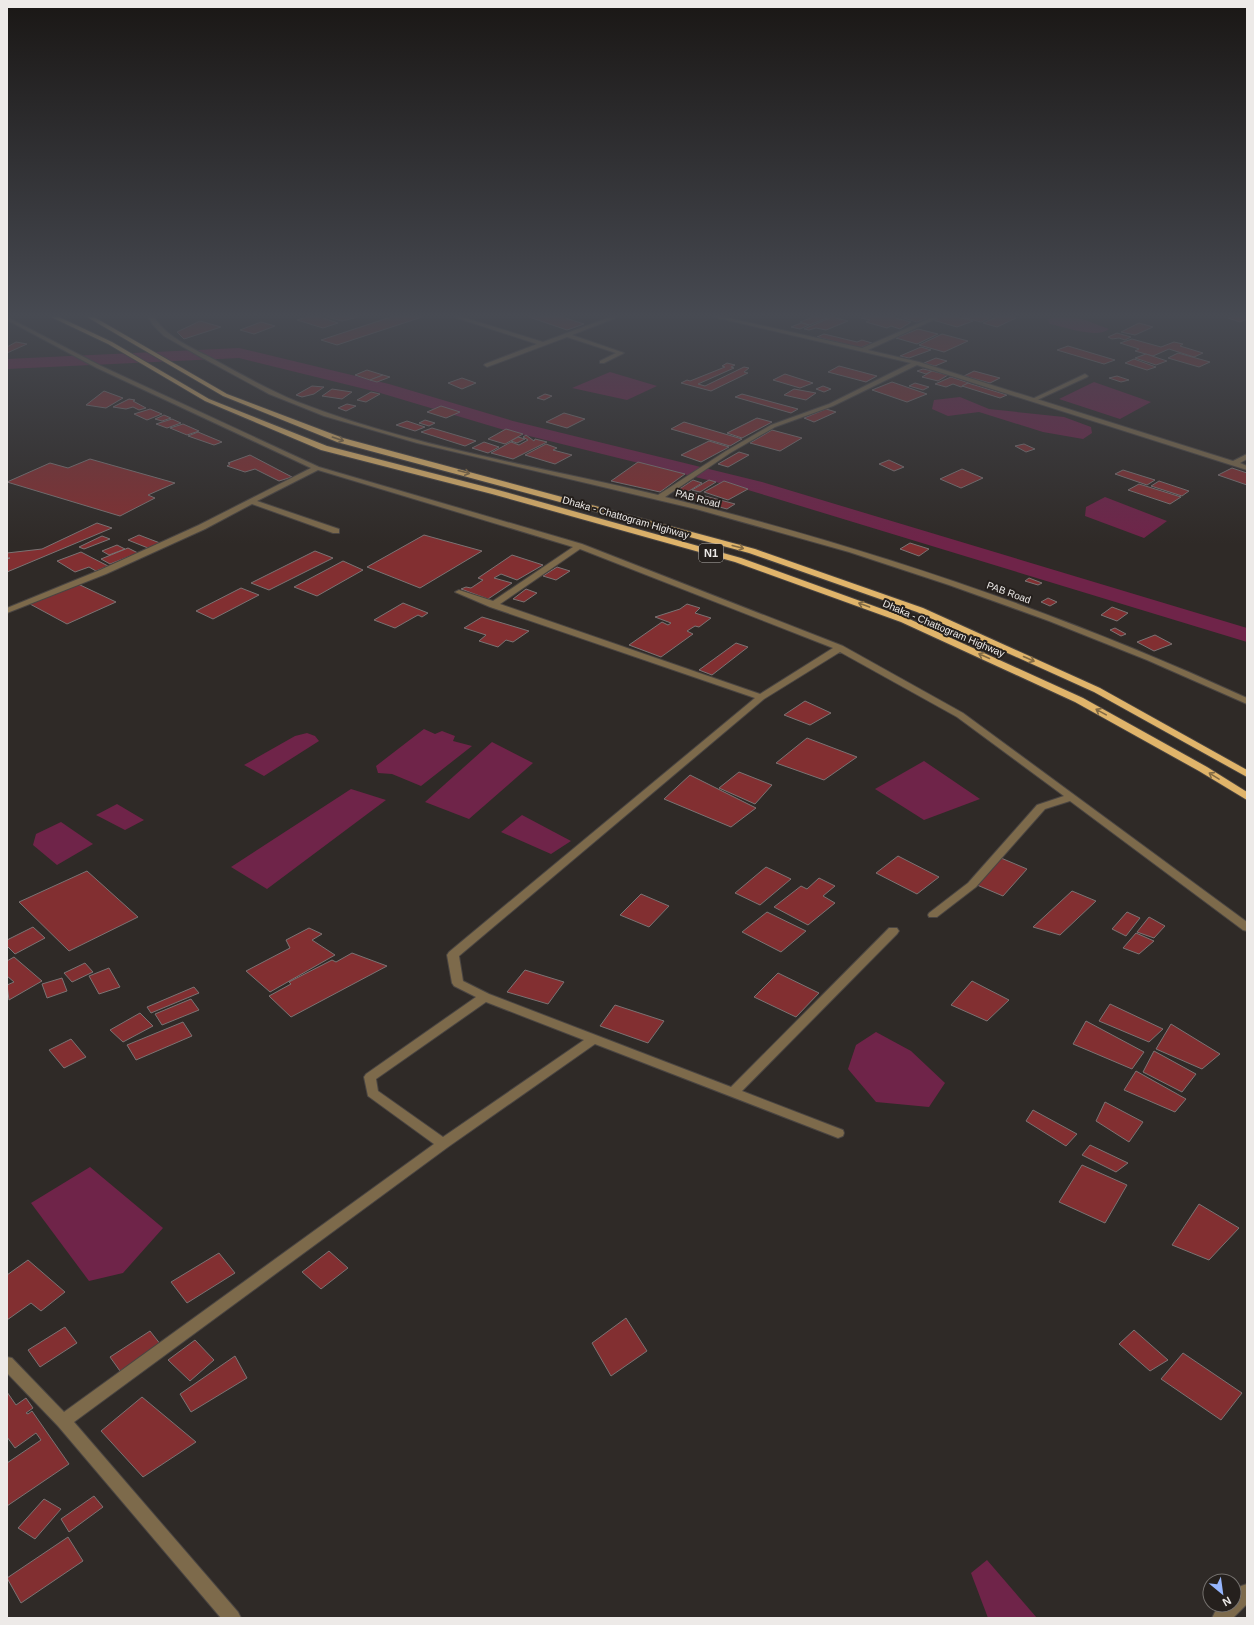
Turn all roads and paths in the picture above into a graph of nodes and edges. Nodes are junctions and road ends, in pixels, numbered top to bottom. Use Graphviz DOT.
graph roads {
  1 [pos="155,393"];
  2 [pos="195,393"];
  3 [pos="222,393"];
  4 [pos="274,393"];
  5 [pos="856,393"];
  6 [pos="1011,393"];
  7 [pos="1049,393"];
  8 [pos="1033,400"];
  9 [pos="1247,456"];
  10 [pos="1234,464"];
  11 [pos="317,468"];
  12 [pos="1247,468"];
  13 [pos="658,498"];
  14 [pos="252,502"];
  15 [pos="336,530"];
  16 [pos="580,546"];
  17 [pos="459,592"];
  18 [pos="493,605"];
  19 [pos="7,611"];
  20 [pos="840,648"];
  21 [pos="761,697"];
  22 [pos="1247,700"];
  23 [pos="1247,774"];
  24 [pos="1072,797"];
  25 [pos="1247,797"];
  26 [pos="933,915"];
  27 [pos="1247,927"];
  28 [pos="893,931"];
  29 [pos="485,997"];
  30 [pos="594,1039"];
  31 [pos="734,1092"];
  32 [pos="838,1133"];
  33 [pos="443,1144"];
  34 [pos="7,1363"];
  35 [pos="63,1421"];
  36 [pos="232,1618"];
  1 -- 11 [label="street"];
  25 -- 2 [label="highway, Dhaka - Chattogram Highway / N1, one-way"];
  3 -- 23 [label="highway, Dhaka - Chattogram Highway / N1, one-way"];
  4 -- 13 [label="street, PAB Road"];
  5 -- 13 [label="street"];
  6 -- 8 [label="street"];
  7 -- 8 [label="street"];
  8 -- 10 [label="street"];
  9 -- 10 [label="street"];
  10 -- 12 [label="street"];
  11 -- 14 [label="street"];
  11 -- 16 [label="street"];
  13 -- 22 [label="street, PAB Road"];
  14 -- 15 [label="street"];
  14 -- 19 [label="street"];
  16 -- 18 [label="street"];
  16 -- 20 [label="street"];
  17 -- 18 [label="street"];
  18 -- 21 [label="street"];
  20 -- 21 [label="street"];
  20 -- 24 [label="street"];
  21 -- 29 [label="street"];
  24 -- 26 [label="street"];
  24 -- 27 [label="street"];
  28 -- 31 [label="street"];
  29 -- 30 [label="street"];
  29 -- 33 [label="street"];
  30 -- 31 [label="street"];
  30 -- 33 [label="street"];
  31 -- 32 [label="street"];
  33 -- 35 [label="street"];
  34 -- 35 [label="street"];
  35 -- 36 [label="street"];
}
